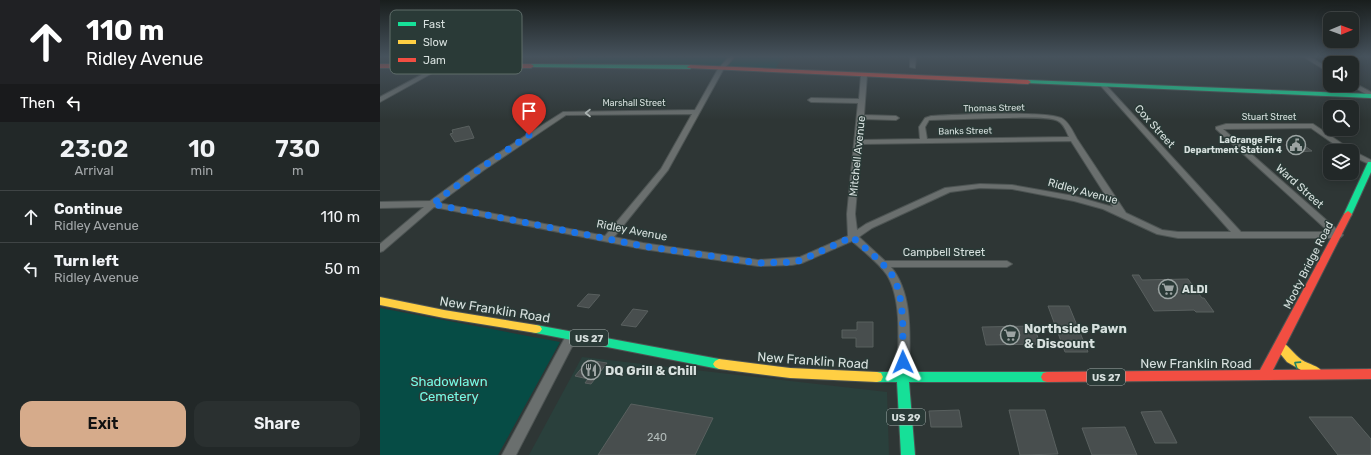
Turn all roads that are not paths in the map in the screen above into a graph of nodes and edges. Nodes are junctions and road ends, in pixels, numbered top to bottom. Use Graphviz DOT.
graph roads {
  1 [pos="422,77"];
  2 [pos="716,77"];
  3 [pos="864,77"];
  4 [pos="917,77"];
  5 [pos="1103,85"];
  6 [pos="1359,88"];
  7 [pos="1371,95"];
  8 [pos="380,100"];
  9 [pos="811,100"];
  10 [pos="862,101"];
  11 [pos="697,112"];
  12 [pos="860,117"];
  13 [pos="896,118"];
  14 [pos="1226,126"];
  15 [pos="1073,139"];
  16 [pos="924,141"];
  17 [pos="858,142"];
  18 [pos="1337,144"];
  19 [pos="1359,157"];
  20 [pos="1371,163"];
  21 [pos="380,204"];
  22 [pos="432,204"];
  23 [pos="1122,214"];
  24 [pos="1338,234"];
  25 [pos="1239,235"];
  26 [pos="852,237"];
  27 [pos="608,238"];
  28 [pos="380,249"];
  29 [pos="882,264"];
  30 [pos="1007,264"];
  31 [pos="380,301"];
  32 [pos="572,335"];
  33 [pos="1280,346"];
  34 [pos="1371,374"];
  35 [pos="1264,375"];
  36 [pos="1320,375"];
  37 [pos="903,378"];
  38 [pos="510,455"];
  39 [pos="908,455"];
  1 -- 8 [label="street"];
  2 -- 11 [label="street"];
  3 -- 10 [label="street, Mitchell Avenue"];
  4 -- 5 [label="main road"];
  5 -- 7 [label="main road"];
  5 -- 25 [label="street, Cox Street"];
  6 -- 7 [label="street"];
  9 -- 10 [label="street"];
  10 -- 12 [label="street, Mitchell Avenue"];
  11 -- 22 [label="street, Marshall Street, one-way"];
  11 -- 27 [label="street"];
  12 -- 13 [label="street"];
  12 -- 17 [label="street, Mitchell Avenue"];
  14 -- 18 [label="street, Stuart Street"];
  14 -- 24 [label="street, Ward Street"];
  15 -- 16 [label="street, Banks Street"];
  15 -- 16 [label="street, Thomas Street"];
  15 -- 23 [label="street"];
  16 -- 17 [label="street, Banks Street"];
  17 -- 26 [label="street, Mitchell Avenue"];
  19 -- 20 [label="street"];
  20 -- 24 [label="main road, Mooty Bridge Road"];
  21 -- 22 [label="street, Ridley Avenue"];
  22 -- 27 [label="street, Ridley Avenue"];
  22 -- 28 [label="street"];
  23 -- 25 [label="street, Ridley Avenue"];
  23 -- 26 [label="street, Ridley Avenue"];
  24 -- 25 [label="street, Ridley Avenue"];
  24 -- 33 [label="main road, Mooty Bridge Road"];
  26 -- 27 [label="street, Ridley Avenue"];
  26 -- 29 [label="street"];
  29 -- 30 [label="street, Campbell Street"];
  29 -- 37 [label="street"];
  31 -- 32 [label="main road, New Franklin Road / US 27"];
  32 -- 37 [label="main road, New Franklin Road / US 27"];
  32 -- 38 [label="street"];
  33 -- 35 [label="main road, Mooty Bridge Road"];
  36 -- 33 [label="main road, one-way"];
  34 -- 36 [label="main road, New Franklin Road / US 27"];
  35 -- 36 [label="main road, New Franklin Road / US 27"];
  35 -- 37 [label="main road, New Franklin Road / US 27"];
  37 -- 39 [label="main road, US 29"];
}
